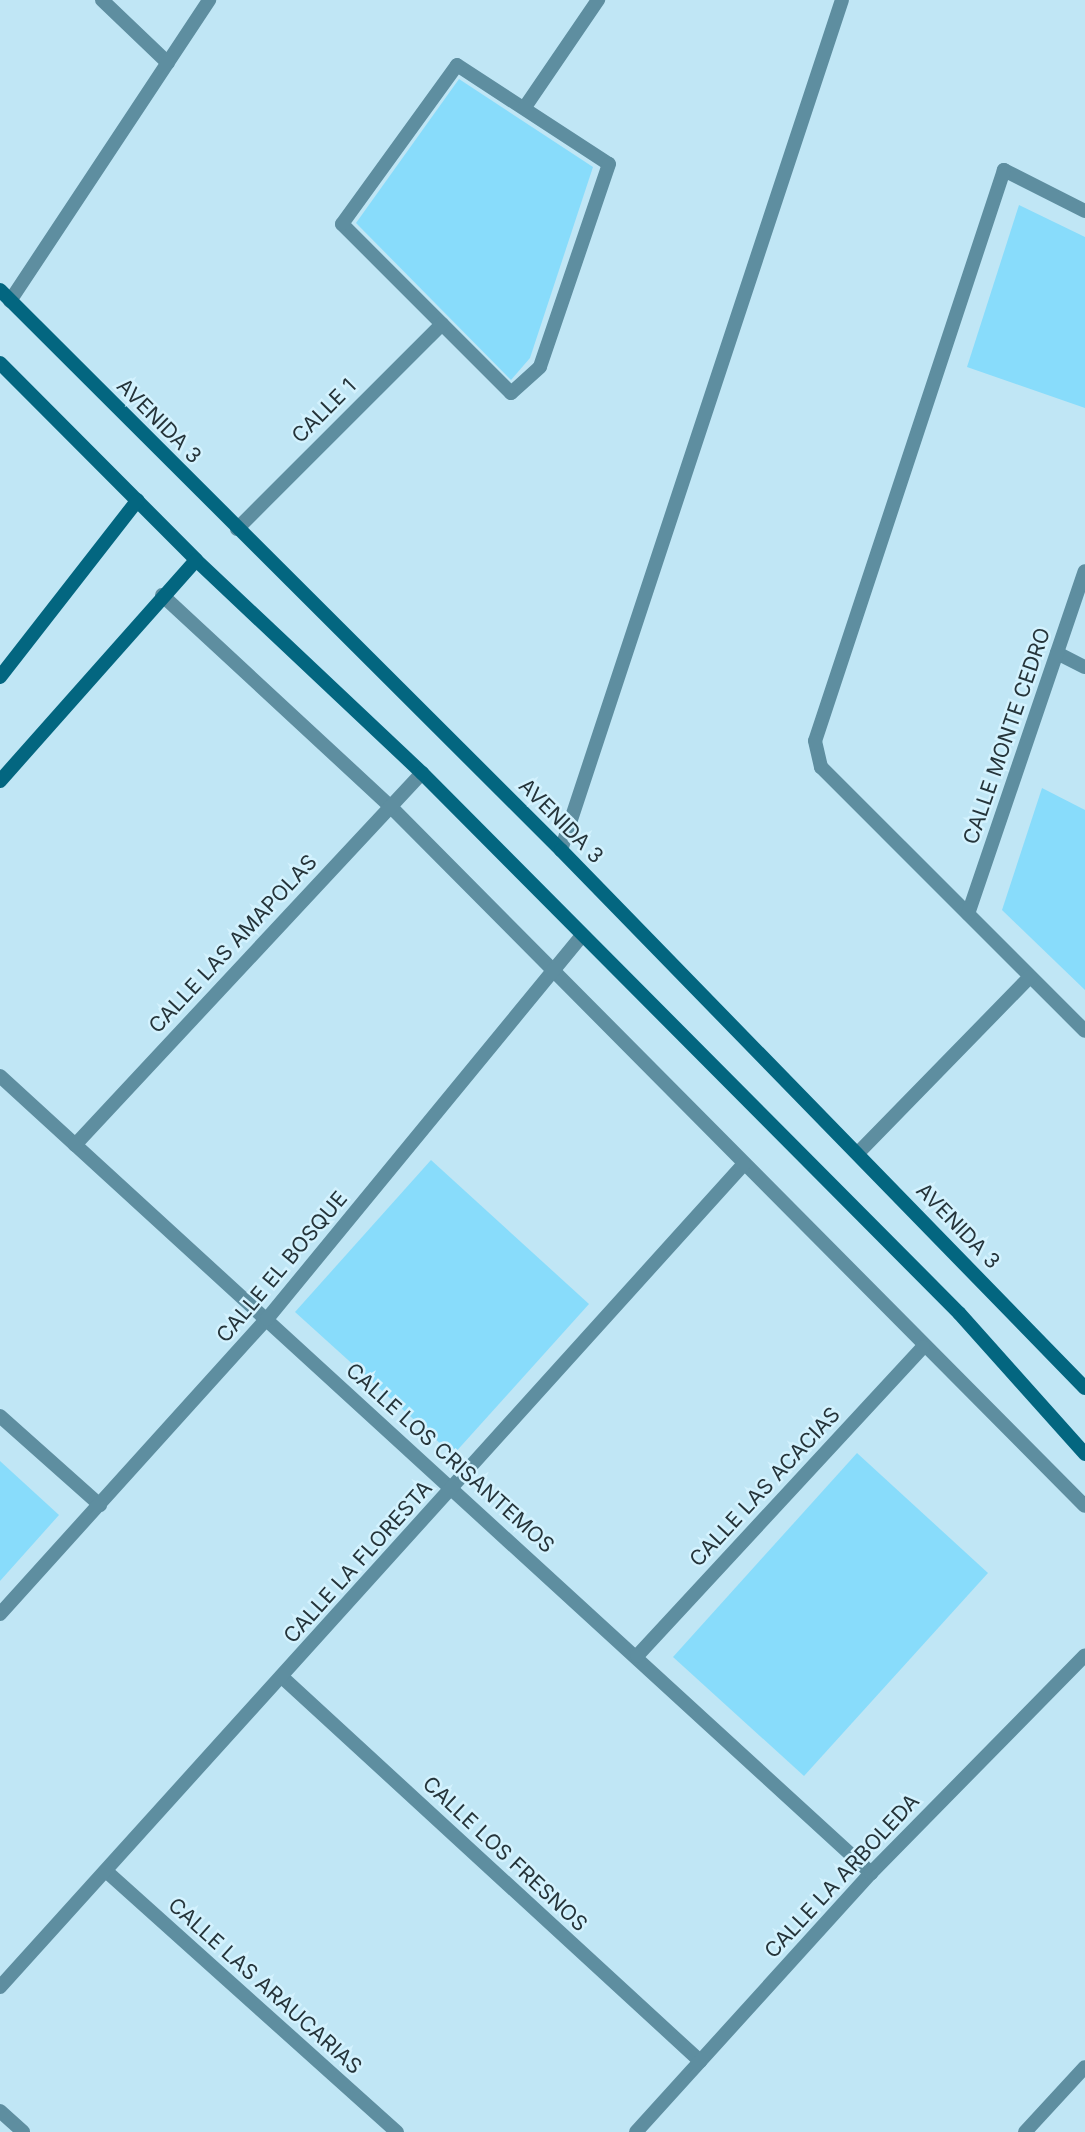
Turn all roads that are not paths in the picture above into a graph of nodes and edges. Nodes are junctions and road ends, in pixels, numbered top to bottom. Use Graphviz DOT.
graph roads {
  1 [pos="102,0"];
  2 [pos="209,0"];
  3 [pos="598,0"];
  4 [pos="842,0"];
  5 [pos="168,64"];
  6 [pos="525,107"];
  7 [pos="1085,211"];
  8 [pos="5,296"];
  9 [pos="442,324"];
  10 [pos="0,363"];
  11 [pos="138,500"];
  12 [pos="237,528"];
  13 [pos="196,560"];
  14 [pos="1085,571"];
  15 [pos="162,595"];
  16 [pos="1057,653"];
  17 [pos="1085,667"];
  18 [pos="0,677"];
  19 [pos="422,773"];
  20 [pos="0,781"];
  21 [pos="390,806"];
  22 [pos="561,850"];
  23 [pos="968,914"];
  24 [pos="582,936"];
  25 [pos="554,971"];
  26 [pos="1030,977"];
  27 [pos="1085,1031"];
  28 [pos="0,1076"];
  29 [pos="75,1145"];
  30 [pos="859,1152"];
  31 [pos="744,1164"];
  32 [pos="267,1320"];
  33 [pos="923,1347"];
  34 [pos="1085,1388"];
  35 [pos="0,1416"];
  36 [pos="1085,1454"];
  37 [pos="453,1489"];
  38 [pos="100,1505"];
  39 [pos="1085,1506"];
  40 [pos="0,1614"];
  41 [pos="1085,1655"];
  42 [pos="637,1656"];
  43 [pos="282,1677"];
  44 [pos="106,1871"];
  45 [pos="871,1873"];
  46 [pos="0,1987"];
  47 [pos="701,2061"];
  48 [pos="1085,2067"];
  49 [pos="0,2111"];
  50 [pos="23,2132"];
  51 [pos="397,2132"];
  52 [pos="636,2132"];
  53 [pos="1025,2132"];
  1 -- 5 [label="street"];
  2 -- 5 [label="street"];
  3 -- 6 [label="street"];
  4 -- 22 [label="street"];
  5 -- 8 [label="street"];
  6 -- 9 [label="street"];
  6 -- 9 [label="street"];
  7 -- 23 [label="street"];
  8 -- 12 [label="street, AVENIDA 3"];
  9 -- 12 [label="street, CALLE 1"];
  10 -- 11 [label="street"];
  11 -- 13 [label="street"];
  11 -- 18 [label="street"];
  12 -- 22 [label="street, AVENIDA 3"];
  13 -- 15 [label="street"];
  13 -- 19 [label="street"];
  14 -- 16 [label="street, CALLE MONTE CEDRO"];
  15 -- 20 [label="street"];
  15 -- 21 [label="street"];
  16 -- 17 [label="street"];
  16 -- 23 [label="street, CALLE MONTE CEDRO"];
  19 -- 21 [label="street, CALLE LAS AMAPOLAS"];
  19 -- 24 [label="street"];
  21 -- 25 [label="street"];
  21 -- 29 [label="street, CALLE LAS AMAPOLAS"];
  22 -- 30 [label="street, AVENIDA 3"];
  23 -- 26 [label="street"];
  24 -- 25 [label="street, CALLE EL BOSQUE"];
  24 -- 36 [label="street"];
  25 -- 31 [label="street"];
  25 -- 32 [label="street, CALLE EL BOSQUE"];
  26 -- 27 [label="street"];
  26 -- 30 [label="street"];
  28 -- 29 [label="street, CALLE LOS CRISANTEMOS"];
  29 -- 32 [label="street, CALLE LOS CRISANTEMOS"];
  30 -- 34 [label="street, AVENIDA 3"];
  31 -- 33 [label="street"];
  31 -- 37 [label="street, CALLE LA FLORESTA"];
  32 -- 37 [label="street, CALLE LOS CRISANTEMOS"];
  32 -- 38 [label="street, CALLE EL BOSQUE"];
  33 -- 39 [label="street"];
  33 -- 42 [label="street, CALLE LAS ACACIAS"];
  35 -- 38 [label="street"];
  37 -- 42 [label="street, CALLE LOS CRISANTEMOS"];
  37 -- 43 [label="street, CALLE LA FLORESTA"];
  38 -- 40 [label="street, CALLE EL BOSQUE"];
  41 -- 45 [label="street, CALLE LA ARBOLEDA"];
  42 -- 45 [label="street, CALLE LOS CRISANTEMOS"];
  43 -- 44 [label="street, CALLE LA FLORESTA"];
  43 -- 47 [label="street, CALLE LOS FRESNOS"];
  44 -- 46 [label="street, CALLE LA FLORESTA"];
  44 -- 51 [label="street, CALLE LAS ARAUCARIAS"];
  45 -- 47 [label="street, CALLE LA ARBOLEDA"];
  47 -- 52 [label="street, CALLE LA ARBOLEDA"];
  48 -- 53 [label="street"];
  49 -- 50 [label="street"];
}
